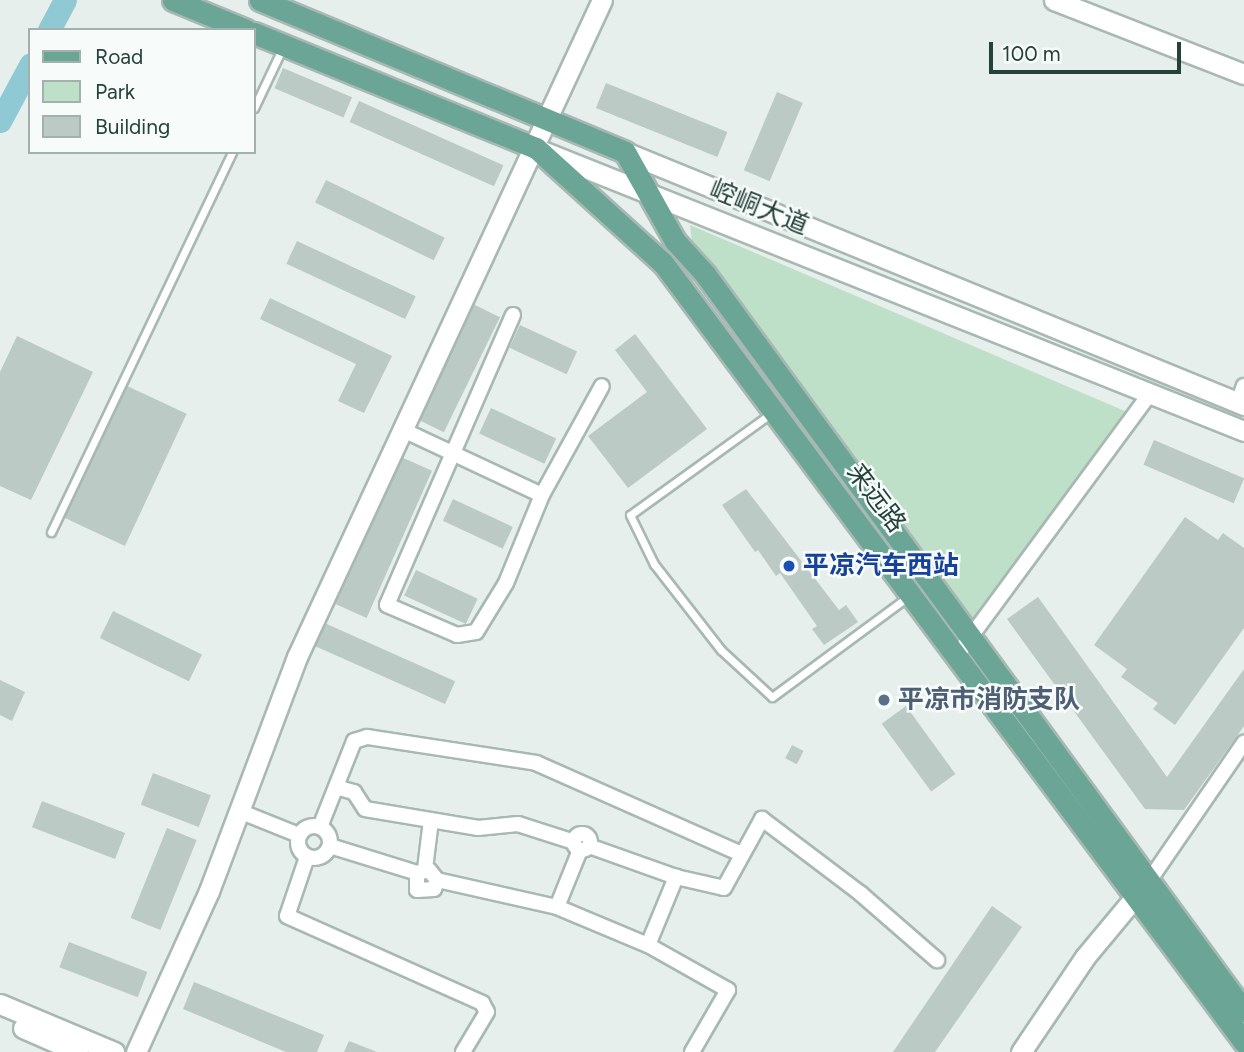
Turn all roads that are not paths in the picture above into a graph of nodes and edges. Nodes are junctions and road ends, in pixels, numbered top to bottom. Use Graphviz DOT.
graph roads {
  1 [pos="173,0"];
  2 [pos="260,0"];
  3 [pos="602,0"];
  4 [pos="1054,0"];
  5 [pos="241,28"];
  6 [pos="256,34"];
  7 [pos="284,45"];
  8 [pos="1244,74"];
  9 [pos="256,104"];
  10 [pos="549,120"];
  11 [pos="536,148"];
  12 [pos="625,152"];
  13 [pos="231,154"];
  14 [pos="646,192"];
  15 [pos="513,315"];
  16 [pos="602,386"];
  17 [pos="1150,394"];
  18 [pos="1242,398"];
  19 [pos="774,411"];
  20 [pos="403,430"];
  21 [pos="1244,431"];
  22 [pos="453,454"];
  23 [pos="542,495"];
  24 [pos="51,532"];
  25 [pos="912,593"];
  26 [pos="965,646"];
  27 [pos="1244,743"];
  28 [pos="336,787"];
  29 [pos="239,811"];
  30 [pos="430,820"];
  31 [pos="320,827"];
  32 [pos="299,835"];
  33 [pos="330,846"];
  34 [pos="581,846"];
  35 [pos="740,854"];
  36 [pos="307,857"];
  37 [pos="421,871"];
  38 [pos="676,877"];
  39 [pos="437,880"];
  40 [pos="1142,888"];
  41 [pos="557,907"];
  42 [pos="649,945"];
  43 [pos="937,960"];
  44 [pos="0,1004"];
  45 [pos="1244,1011"];
  46 [pos="0,1018"];
  47 [pos="1244,1042"];
  48 [pos="78,1052"];
  49 [pos="114,1052"];
  50 [pos="136,1052"];
  51 [pos="463,1052"];
  52 [pos="692,1052"];
  53 [pos="1020,1052"];
  1 -- 5 [label="main road"];
  2 -- 10 [label="main road, 崆峒大道"];
  3 -- 10 [label="main road"];
  4 -- 8 [label="main road"];
  6 -- 7 [label="main road, 崆峒大道"];
  7 -- 9 [label="lane"];
  7 -- 11 [label="main road, 崆峒大道"];
  10 -- 11 [label="main road"];
  10 -- 12 [label="main road, 崆峒大道"];
  11 -- 14 [label="main road, 崆峒大道"];
  11 -- 19 [label="main road, 来远路"];
  11 -- 20 [label="main road"];
  12 -- 14 [label="main road, 来远路"];
  12 -- 18 [label="main road, 崆峒大道"];
  13 -- 24 [label="lane"];
  14 -- 17 [label="main road, 崆峒大道"];
  14 -- 26 [label="main road, 来远路"];
  15 -- 22 [label="street"];
  16 -- 23 [label="street"];
  17 -- 21 [label="main road, 崆峒大道"];
  17 -- 26 [label="street"];
  19 -- 25 [label="main road, 来远路"];
  19 -- 25 [label="lane"];
  20 -- 22 [label="street"];
  20 -- 29 [label="main road"];
  22 -- 23 [label="street"];
  22 -- 23 [label="street"];
  25 -- 26 [label="main road, 来远路"];
  26 -- 40 [label="main road, 来远路"];
  27 -- 40 [label="street"];
  28 -- 30 [label="street"];
  28 -- 31 [label="street"];
  28 -- 35 [label="street"];
  29 -- 32 [label="street"];
  29 -- 50 [label="main road"];
  30 -- 34 [label="street"];
  30 -- 37 [label="street"];
  31 -- 32 [label="street"];
  31 -- 33 [label="street"];
  32 -- 36 [label="street"];
  33 -- 36 [label="street"];
  33 -- 37 [label="street"];
  34 -- 38 [label="street"];
  34 -- 41 [label="street"];
  35 -- 38 [label="street"];
  35 -- 43 [label="street"];
  36 -- 51 [label="street"];
  37 -- 39 [label="street"];
  37 -- 39 [label="street"];
  38 -- 42 [label="street"];
  39 -- 41 [label="street"];
  40 -- 45 [label="main road, 来远路"];
  40 -- 47 [label="main road, 来远路"];
  40 -- 53 [label="main road"];
  41 -- 42 [label="street"];
  42 -- 52 [label="street"];
  44 -- 49 [label="main road"];
  46 -- 48 [label="main road"];
}
